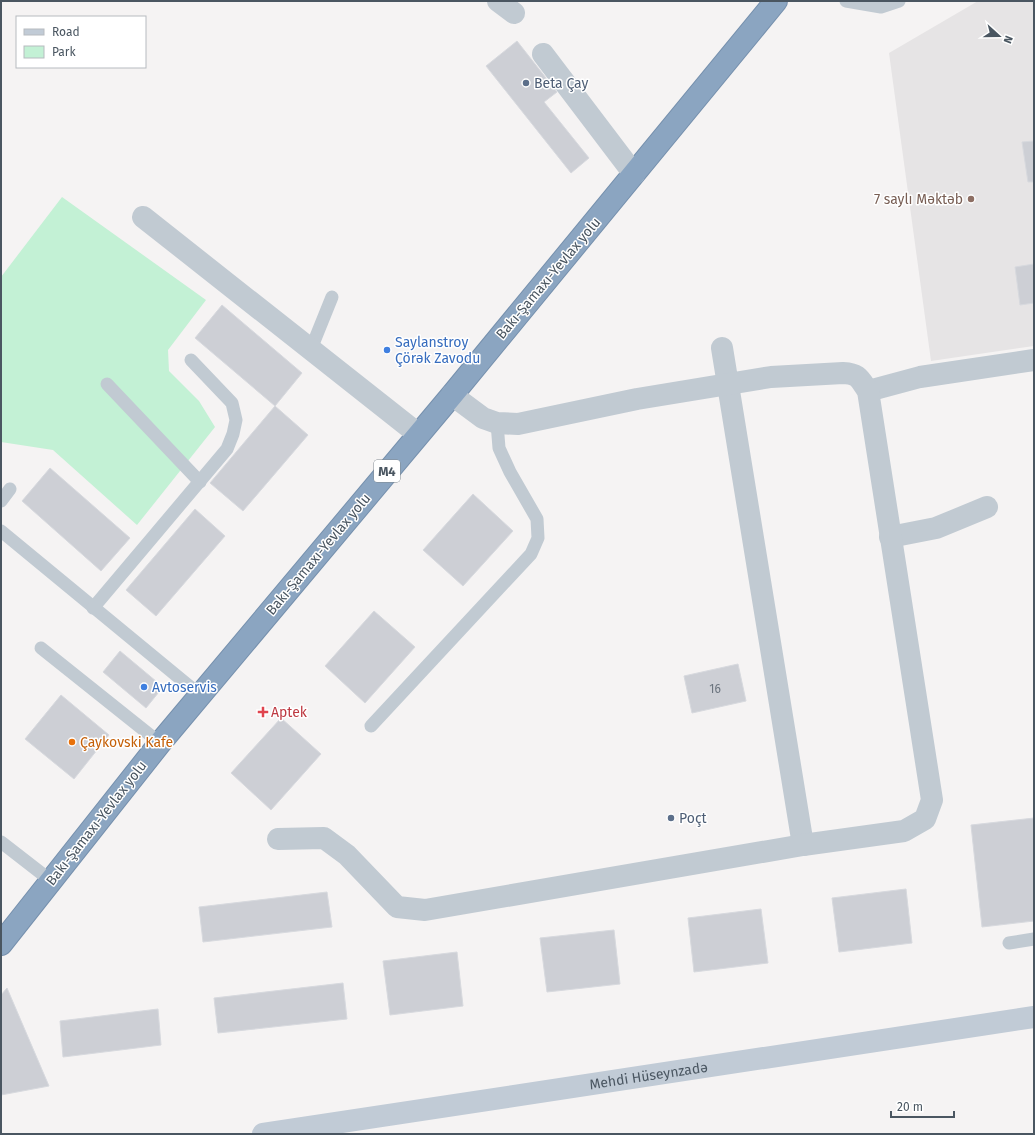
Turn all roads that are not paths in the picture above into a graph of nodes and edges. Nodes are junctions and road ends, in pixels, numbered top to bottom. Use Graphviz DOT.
graph roads {
  1 [pos="776,1"];
  2 [pos="846,1"];
  3 [pos="899,1"];
  4 [pos="543,54"];
  5 [pos="634,174"];
  6 [pos="143,217"];
  7 [pos="332,297"];
  8 [pos="722,348"];
  9 [pos="311,349"];
  10 [pos="191,360"];
  11 [pos="1034,360"];
  12 [pos="107,384"];
  13 [pos="728,384"];
  14 [pos="868,391"];
  15 [pos="452,395"];
  16 [pos="497,423"];
  17 [pos="418,434"];
  18 [pos="200,482"];
  19 [pos="10,489"];
  20 [pos="1,501"];
  21 [pos="987,507"];
  22 [pos="1,531"];
  23 [pos="890,537"];
  24 [pos="94,608"];
  25 [pos="41,648"];
  26 [pos="200,695"];
  27 [pos="371,726"];
  28 [pos="160,743"];
  29 [pos="278,839"];
  30 [pos="1,842"];
  31 [pos="803,845"];
  32 [pos="50,880"];
  33 [pos="1034,939"];
  34 [pos="1009,942"];
  35 [pos="1,944"];
  36 [pos="1034,1017"];
  37 [pos="263,1134"];
  1 -- 5 [label="highway, Bakı-Şamaxı-Yevlax yolu / M4"];
  2 -- 3 [label="lane"];
  4 -- 5 [label="street"];
  5 -- 15 [label="highway, Bakı-Şamaxı-Yevlax yolu / M4"];
  6 -- 9 [label="street"];
  7 -- 9 [label="lane"];
  8 -- 13 [label="street"];
  9 -- 17 [label="street"];
  10 -- 18 [label="lane"];
  11 -- 14 [label="street"];
  12 -- 18 [label="lane"];
  13 -- 14 [label="street"];
  13 -- 16 [label="street"];
  13 -- 31 [label="street"];
  14 -- 23 [label="street"];
  15 -- 16 [label="street"];
  15 -- 17 [label="highway, Bakı-Şamaxı-Yevlax yolu / M4"];
  16 -- 27 [label="lane"];
  17 -- 26 [label="highway, Bakı-Şamaxı-Yevlax yolu / M4"];
  18 -- 24 [label="lane"];
  19 -- 20 [label="lane"];
  21 -- 23 [label="street"];
  22 -- 24 [label="lane"];
  23 -- 31 [label="street"];
  24 -- 26 [label="lane"];
  25 -- 28 [label="lane"];
  26 -- 28 [label="highway, Bakı-Şamaxı-Yevlax yolu / M4"];
  28 -- 32 [label="highway, Bakı-Şamaxı-Yevlax yolu / M4"];
  29 -- 31 [label="street"];
  30 -- 32 [label="lane"];
  32 -- 35 [label="highway, Bakı-Şamaxı-Yevlax yolu / M4"];
  33 -- 34 [label="lane"];
  36 -- 37 [label="main road, Mehdi Hüseynzadə"];
}
